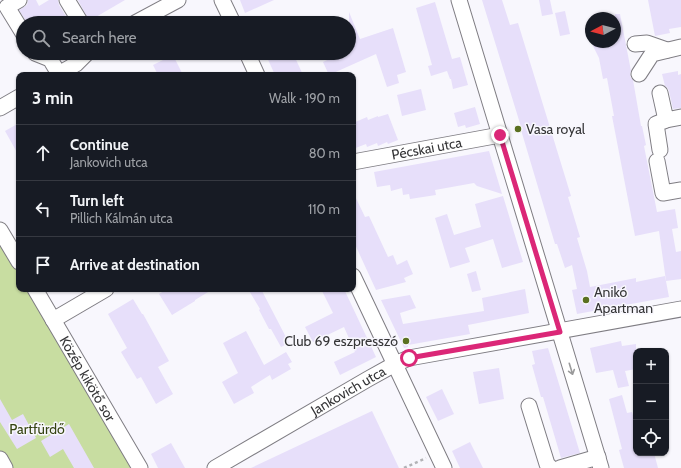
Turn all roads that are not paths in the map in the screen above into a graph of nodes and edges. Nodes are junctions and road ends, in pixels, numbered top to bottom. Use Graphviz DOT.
graph roads {
  1 [pos="20,0"];
  2 [pos="67,0"];
  3 [pos="178,0"];
  4 [pos="222,0"];
  5 [pos="459,0"];
  6 [pos="77,16"];
  7 [pos="148,16"];
  8 [pos="230,16"];
  9 [pos="16,22"];
  10 [pos="635,44"];
  11 [pos="674,49"];
  12 [pos="51,60"];
  13 [pos="80,60"];
  14 [pos="250,60"];
  15 [pos="57,72"];
  16 [pos="62,72"];
  17 [pos="256,72"];
  18 [pos="639,74"];
  19 [pos="660,93"];
  20 [pos="16,99"];
  21 [pos="0,108"];
  22 [pos="681,117"];
  23 [pos="666,120"];
  24 [pos="500,135"];
  25 [pos="356,161"];
  26 [pos="681,190"];
  27 [pos="0,230"];
  28 [pos="16,257"];
  29 [pos="356,282"];
  30 [pos="37,292"];
  31 [pos="101,292"];
  32 [pos="681,309"];
  33 [pos="53,320"];
  34 [pos="560,332"];
  35 [pos="395,364"];
  36 [pos="529,406"];
  37 [pos="0,459"];
  38 [pos="599,463"];
  39 [pos="5,468"];
  40 [pos="140,468"];
  41 [pos="215,468"];
  42 [pos="444,468"];
  43 [pos="551,468"];
  44 [pos="560,468"];
  1 -- 9 [label="street"];
  2 -- 6 [label="street"];
  3 -- 7 [label="street"];
  4 -- 8 [label="street"];
  5 -- 24 [label="street"];
  10 -- 11 [label="street"];
  11 -- 18 [label="street"];
  12 -- 15 [label="street"];
  13 -- 16 [label="street"];
  14 -- 17 [label="street"];
  19 -- 23 [label="street"];
  20 -- 21 [label="street"];
  22 -- 23 [label="street"];
  23 -- 26 [label="street"];
  24 -- 25 [label="street, Pécskai utca"];
  24 -- 34 [label="street"];
  27 -- 28 [label="street"];
  29 -- 35 [label="street"];
  30 -- 33 [label="street, Közép kikötő sor"];
  31 -- 33 [label="street"];
  32 -- 34 [label="street, Jankovich utca"];
  33 -- 40 [label="street, Közép kikötő sor"];
  34 -- 35 [label="street, Jankovich utca"];
  34 -- 38 [label="street, one-way"];
  35 -- 41 [label="street, Jankovich utca"];
  35 -- 42 [label="street"];
  36 -- 43 [label="street"];
  37 -- 39 [label="street"];
  38 -- 44 [label="street"];
}
